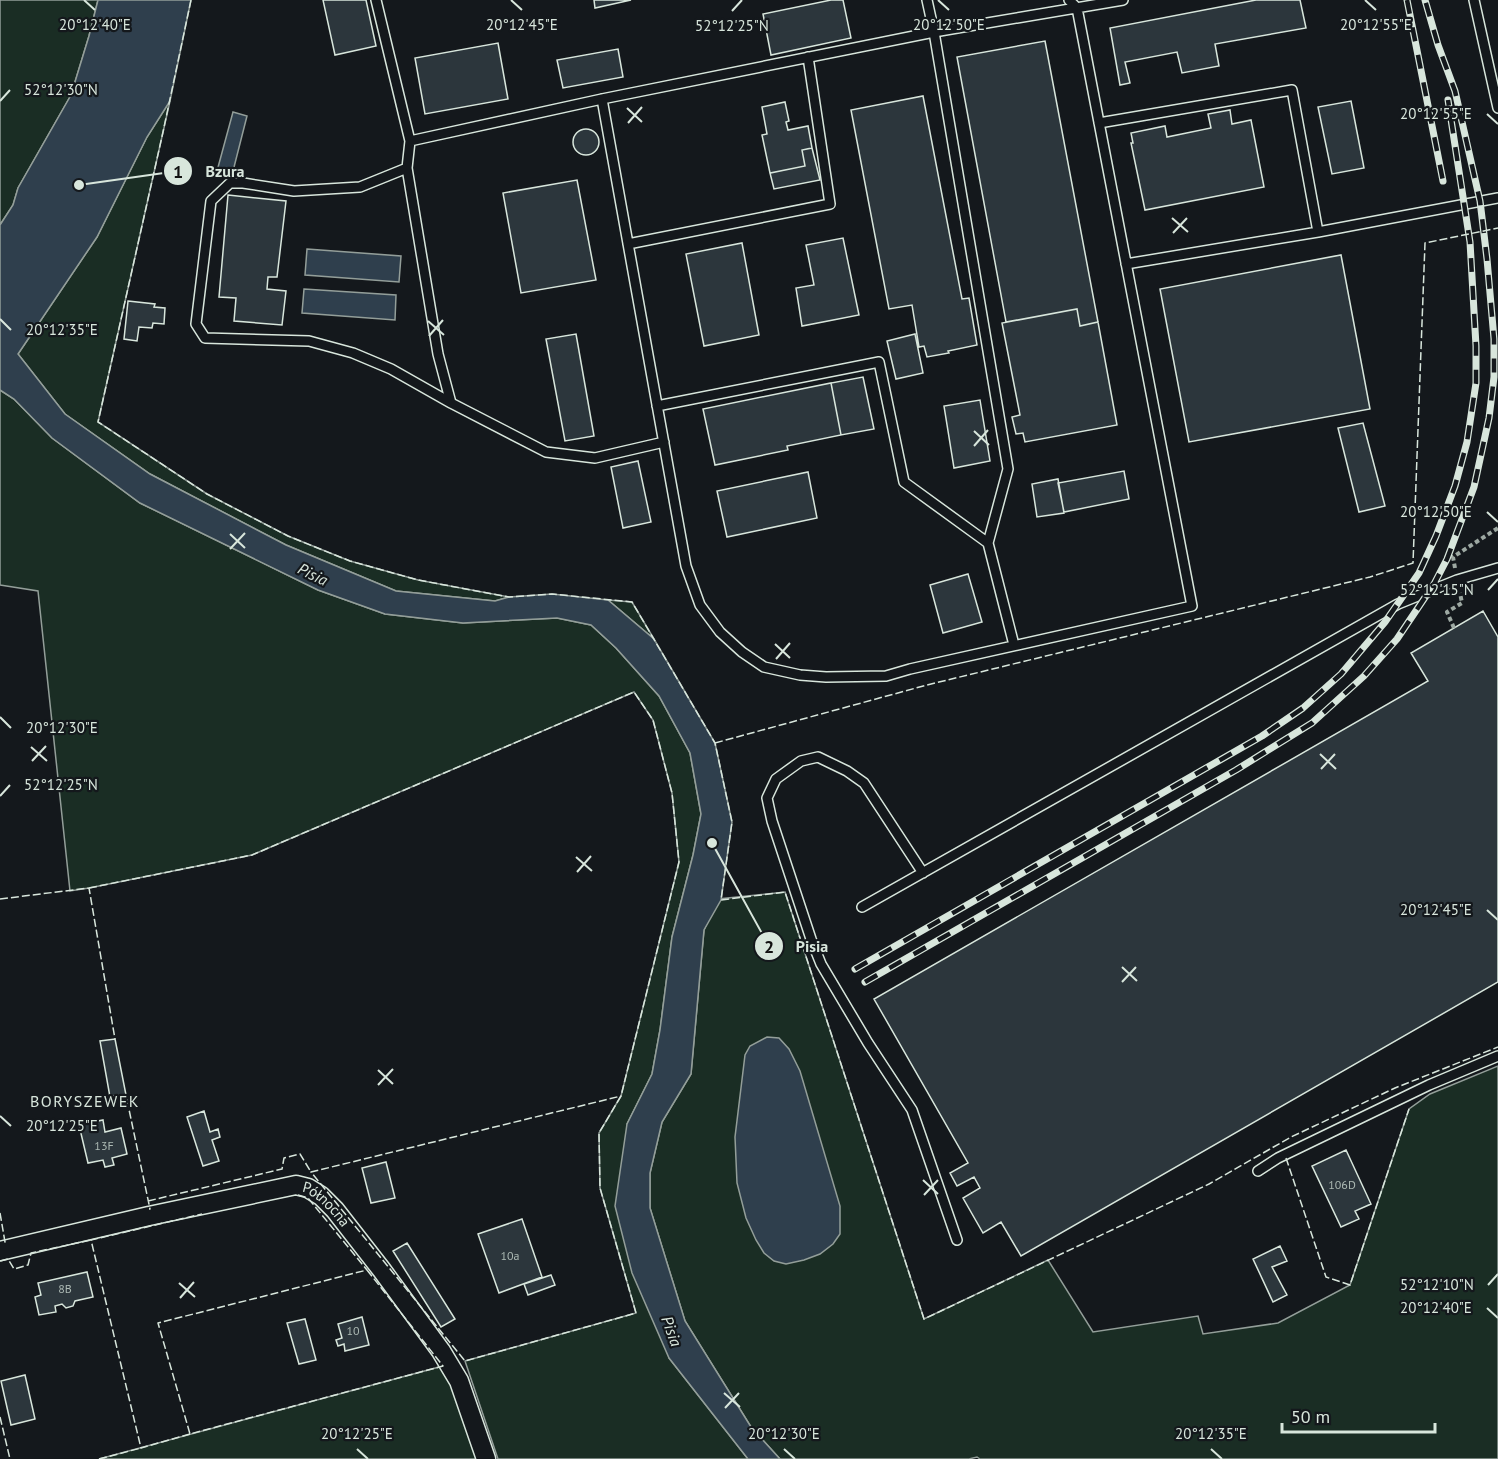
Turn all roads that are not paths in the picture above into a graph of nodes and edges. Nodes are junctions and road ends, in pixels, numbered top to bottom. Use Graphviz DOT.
graph roads {
  1 [pos="376,0"];
  2 [pos="927,0"];
  3 [pos="1069,0"];
  4 [pos="1123,0"];
  5 [pos="1474,0"];
  6 [pos="1077,8"];
  7 [pos="934,32"];
  8 [pos="808,57"];
  9 [pos="602,99"];
  10 [pos="1498,108"];
  11 [pos="1099,123"];
  12 [pos="410,141"];
  13 [pos="407,168"];
  14 [pos="1498,198"];
  15 [pos="1318,232"];
  16 [pos="628,244"];
  17 [pos="1126,264"];
  18 [pos="451,403"];
  19 [pos="657,406"];
  20 [pos="664,442"];
  21 [pos="988,543"];
  22 [pos="1498,568"];
  23 [pos="1014,645"];
  24 [pos="923,873"];
  25 [pos="862,908"];
  26 [pos="1498,1056"];
  27 [pos="1258,1171"];
  28 [pos="957,1240"];
  29 [pos="0,1251"];
  30 [pos="486,1459"];
  1 -- 12 [label="lane"];
  2 -- 7 [label="lane"];
  3 -- 6 [label="lane"];
  4 -- 6 [label="lane"];
  5 -- 10 [label="lane"];
  6 -- 7 [label="lane"];
  6 -- 11 [label="lane"];
  7 -- 8 [label="lane"];
  7 -- 21 [label="lane"];
  8 -- 9 [label="lane"];
  8 -- 16 [label="lane"];
  9 -- 12 [label="lane"];
  9 -- 16 [label="lane"];
  11 -- 15 [label="lane"];
  11 -- 17 [label="lane"];
  12 -- 13 [label="lane"];
  13 -- 18 [label="lane"];
  13 -- 18 [label="lane"];
  14 -- 15 [label="lane"];
  15 -- 17 [label="lane"];
  16 -- 19 [label="lane"];
  17 -- 23 [label="lane"];
  18 -- 20 [label="lane"];
  19 -- 20 [label="lane"];
  19 -- 21 [label="lane"];
  20 -- 23 [label="lane"];
  21 -- 23 [label="lane"];
  22 -- 24 [label="lane"];
  24 -- 25 [label="lane"];
  24 -- 28 [label="lane"];
  26 -- 27 [label="lane"];
  29 -- 30 [label="street, Północna"];
}
